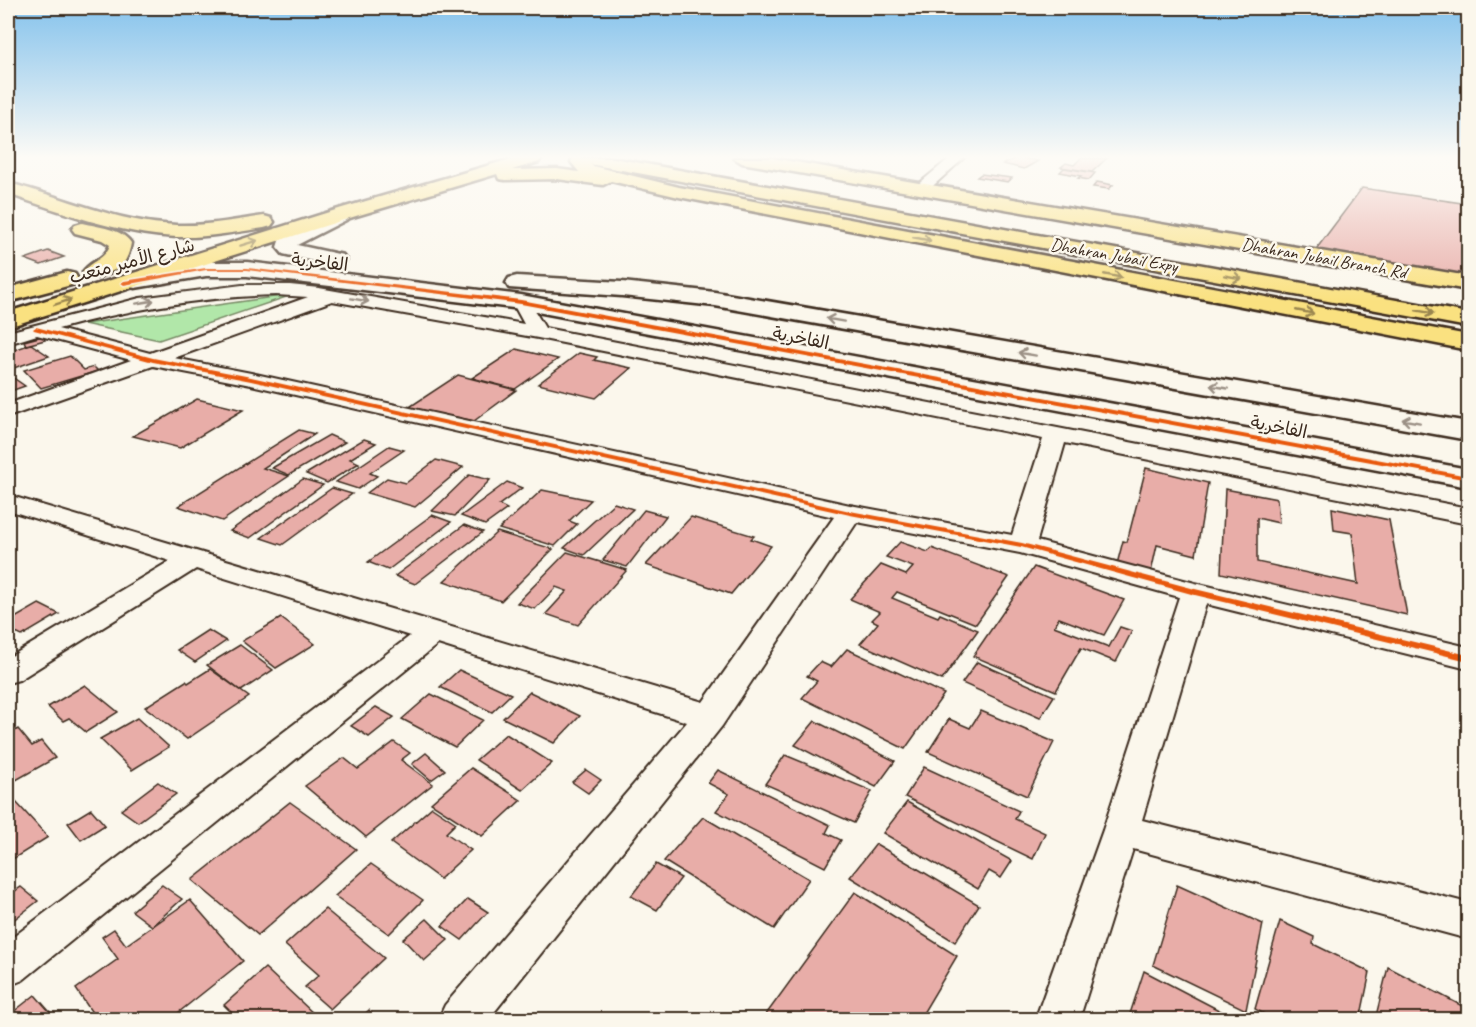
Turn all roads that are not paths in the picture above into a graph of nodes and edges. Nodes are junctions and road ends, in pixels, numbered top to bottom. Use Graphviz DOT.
graph roads {
  1 [pos="65,206"];
  2 [pos="337,206"];
  3 [pos="366,206"];
  4 [pos="752,206"];
  5 [pos="846,206"];
  6 [pos="919,206"];
  7 [pos="1019,206"];
  8 [pos="349,212"];
  9 [pos="15,220"];
  10 [pos="277,220"];
  11 [pos="157,229"];
  12 [pos="117,239"];
  13 [pos="299,252"];
  14 [pos="247,269"];
  15 [pos="94,272"];
  16 [pos="124,283"];
  17 [pos="1468,283"];
  18 [pos="8,295"];
  19 [pos="333,295"];
  20 [pos="1468,301"];
  21 [pos="521,302"];
  22 [pos="8,320"];
  23 [pos="1468,320"];
  24 [pos="36,329"];
  25 [pos="538,332"];
  26 [pos="8,337"];
  27 [pos="1468,343"];
  28 [pos="153,360"];
  29 [pos="8,411"];
  30 [pos="1468,431"];
  31 [pos="1056,434"];
  32 [pos="1468,478"];
  33 [pos="8,501"];
  34 [pos="850,513"];
  35 [pos="1468,516"];
  36 [pos="1022,545"];
  37 [pos="192,560"];
  38 [pos="1195,592"];
  39 [pos="433,633"];
  40 [pos="1468,658"];
  41 [pos="8,672"];
  42 [pos="710,717"];
  43 [pos="1121,830"];
  44 [pos="1468,921"];
  45 [pos="8,966"];
  46 [pos="460,1020"];
  47 [pos="1057,1020"];
  1 -- 11 [label="main road"];
  2 -- 10 [label="main road, شارع الأمير متعب"];
  3 -- 8 [label="main road, شارع الأمير متعب"];
  4 -- 27 [label="main road, one-way"];
  5 -- 23 [label="main road, Dhahran Jubail Expy, one-way"];
  6 -- 20 [label="main road, Dhahran Jubail Expy"];
  7 -- 17 [label="main road, Dhahran Jubail Branch Rd"];
  8 -- 13 [label="street"];
  16 -- 8 [label="main road, شارع الأمير متعب, one-way"];
  9 -- 12 [label="main road"];
  10 -- 11 [label="main road"];
  10 -- 15 [label="main road, شارع الأمير متعب"];
  11 -- 12 [label="main road"];
  12 -- 15 [label="main road"];
  13 -- 14 [label="street"];
  30 -- 13 [label="street, one-way"];
  14 -- 16 [label="street, الفاخرية"];
  14 -- 21 [label="street, الفاخرية"];
  15 -- 18 [label="main road, شارع الأمير متعب"];
  22 -- 16 [label="main road, شارع الأمير متعب, one-way"];
  24 -- 19 [label="street, one-way"];
  19 -- 25 [label="street, one-way"];
  19 -- 28 [label="street"];
  21 -- 25 [label="street"];
  21 -- 32 [label="street, الفاخرية"];
  24 -- 26 [label="main road"];
  24 -- 28 [label="street"];
  25 -- 31 [label="street"];
  28 -- 29 [label="street"];
  28 -- 34 [label="street"];
  31 -- 35 [label="street"];
  31 -- 36 [label="street"];
  33 -- 37 [label="street"];
  34 -- 36 [label="street"];
  34 -- 42 [label="street"];
  36 -- 38 [label="street"];
  37 -- 39 [label="street"];
  37 -- 41 [label="street"];
  38 -- 40 [label="street"];
  38 -- 43 [label="street"];
  39 -- 42 [label="street"];
  39 -- 45 [label="street"];
  42 -- 46 [label="street"];
  43 -- 44 [label="street"];
  43 -- 47 [label="street"];
}
